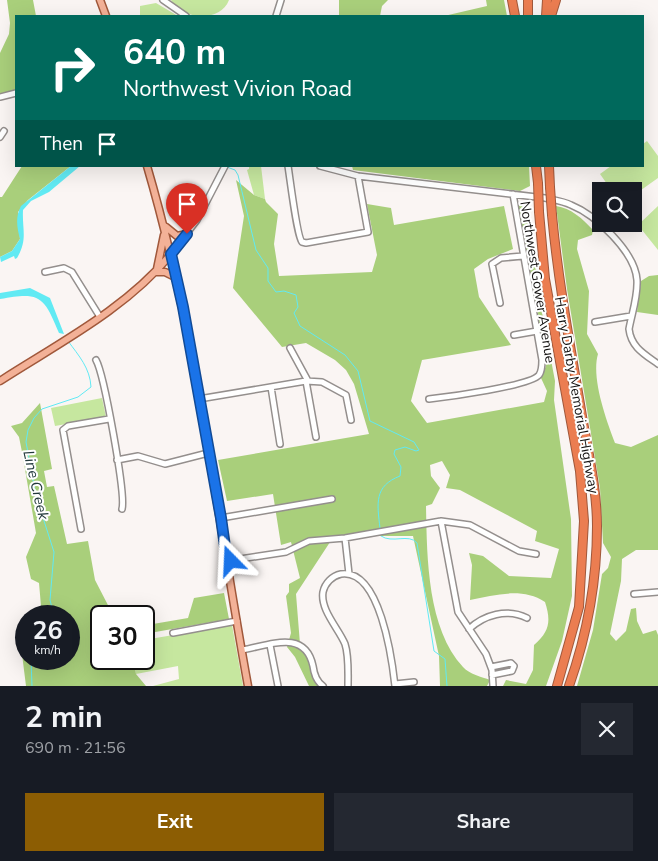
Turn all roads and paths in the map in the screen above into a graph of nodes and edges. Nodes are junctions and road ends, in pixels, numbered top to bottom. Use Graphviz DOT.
graph roads {
  1 [pos="100,0"];
  2 [pos="163,0"];
  3 [pos="281,0"];
  4 [pos="512,0"];
  5 [pos="528,0"];
  6 [pos="547,0"];
  7 [pos="556,0"];
  8 [pos="106,15"];
  9 [pos="185,15"];
  10 [pos="276,15"];
  11 [pos="515,15"];
  12 [pos="528,15"];
  13 [pos="546,15"];
  14 [pos="551,15"];
  15 [pos="15,93"];
  16 [pos="0,97"];
  17 [pos="4,131"];
  18 [pos="0,137"];
  19 [pos="147,167"];
  20 [pos="288,167"];
  21 [pos="324,167"];
  22 [pos="536,167"];
  23 [pos="549,167"];
  24 [pos="224,169"];
  25 [pos="358,176"];
  26 [pos="513,194"];
  27 [pos="165,226"];
  28 [pos="187,234"];
  29 [pos="171,254"];
  30 [pos="523,256"];
  31 [pos="45,272"];
  32 [pos="156,272"];
  33 [pos="177,278"];
  34 [pos="500,303"];
  35 [pos="631,316"];
  36 [pos="100,317"];
  37 [pos="595,322"];
  38 [pos="537,331"];
  39 [pos="514,335"];
  40 [pos="290,348"];
  41 [pos="96,360"];
  42 [pos="658,364"];
  43 [pos="0,381"];
  44 [pos="307,381"];
  45 [pos="271,387"];
  46 [pos="199,399"];
  47 [pos="429,399"];
  48 [pos="109,419"];
  49 [pos="351,420"];
  50 [pos="316,437"];
  51 [pos="280,444"];
  52 [pos="208,453"];
  53 [pos="117,460"];
  54 [pos="332,499"];
  55 [pos="122,509"];
  56 [pos="221,518"];
  57 [pos="441,521"];
  58 [pos="81,529"];
  59 [pos="345,538"];
  60 [pos="536,554"];
  61 [pos="227,561"];
  62 [pos="349,574"];
  63 [pos="658,592"];
  64 [pos="634,594"];
  65 [pos="527,618"];
  66 [pos="237,621"];
  67 [pos="469,629"];
  68 [pos="173,633"];
  69 [pos="270,645"];
  70 [pos="242,650"];
  71 [pos="491,667"];
  72 [pos="492,675"];
  73 [pos="414,682"];
  74 [pos="395,685"];
  75 [pos="248,686"];
  76 [pos="278,686"];
  77 [pos="323,686"];
  78 [pos="349,686"];
  79 [pos="493,686"];
  80 [pos="557,686"];
  81 [pos="569,686"];
  1 -- 8 [label="main road"];
  2 -- 9 [label="street"];
  3 -- 10 [label="street"];
  4 -- 11 [label="highway"];
  5 -- 12 [label="highway"];
  6 -- 13 [label="highway"];
  7 -- 14 [label="highway"];
  15 -- 16 [label="street"];
  17 -- 18 [label="street"];
  19 -- 27 [label="main road"];
  20 -- 25 [label="street"];
  21 -- 25 [label="street"];
  22 -- 80 [label="highway, Harry Darby Memorial Highway, bridge"];
  23 -- 81 [label="highway, Harry Darby Memorial Highway, bridge"];
  24 -- 28 [label="street"];
  25 -- 26 [label="street"];
  26 -- 30 [label="street, Northwest Gower Avenue"];
  26 -- 35 [label="street"];
  27 -- 28 [label="main road"];
  27 -- 29 [label="main road"];
  27 -- 32 [label="main road"];
  28 -- 29 [label="street"];
  29 -- 32 [label="main road"];
  29 -- 33 [label="main road"];
  30 -- 34 [label="street"];
  30 -- 38 [label="street, Northwest Gower Avenue"];
  31 -- 36 [label="street"];
  32 -- 33 [label="main road"];
  32 -- 36 [label="main road"];
  33 -- 46 [label="main road"];
  35 -- 37 [label="street"];
  35 -- 42 [label="street"];
  36 -- 43 [label="main road"];
  38 -- 39 [label="street"];
  38 -- 47 [label="street, Northwest Gower Avenue"];
  40 -- 44 [label="street"];
  41 -- 48 [label="street"];
  44 -- 45 [label="street"];
  44 -- 49 [label="street"];
  44 -- 50 [label="street"];
  45 -- 46 [label="street"];
  45 -- 51 [label="street"];
  46 -- 52 [label="main road"];
  48 -- 53 [label="street"];
  48 -- 58 [label="street"];
  52 -- 53 [label="street"];
  52 -- 56 [label="main road"];
  53 -- 55 [label="street"];
  54 -- 56 [label="street"];
  56 -- 61 [label="main road"];
  57 -- 59 [label="street"];
  57 -- 60 [label="street"];
  57 -- 67 [label="street"];
  59 -- 61 [label="street"];
  59 -- 62 [label="street"];
  61 -- 66 [label="main road"];
  62 -- 74 [label="street"];
  62 -- 78 [label="street"];
  63 -- 64 [label="street"];
  65 -- 67 [label="street"];
  66 -- 68 [label="street"];
  66 -- 70 [label="main road"];
  67 -- 71 [label="street"];
  69 -- 70 [label="street"];
  69 -- 76 [label="street"];
  69 -- 77 [label="street"];
  70 -- 75 [label="main road"];
  71 -- 72 [label="street"];
  71 -- 72 [label="street"];
  72 -- 79 [label="street"];
  73 -- 74 [label="street"];
}
